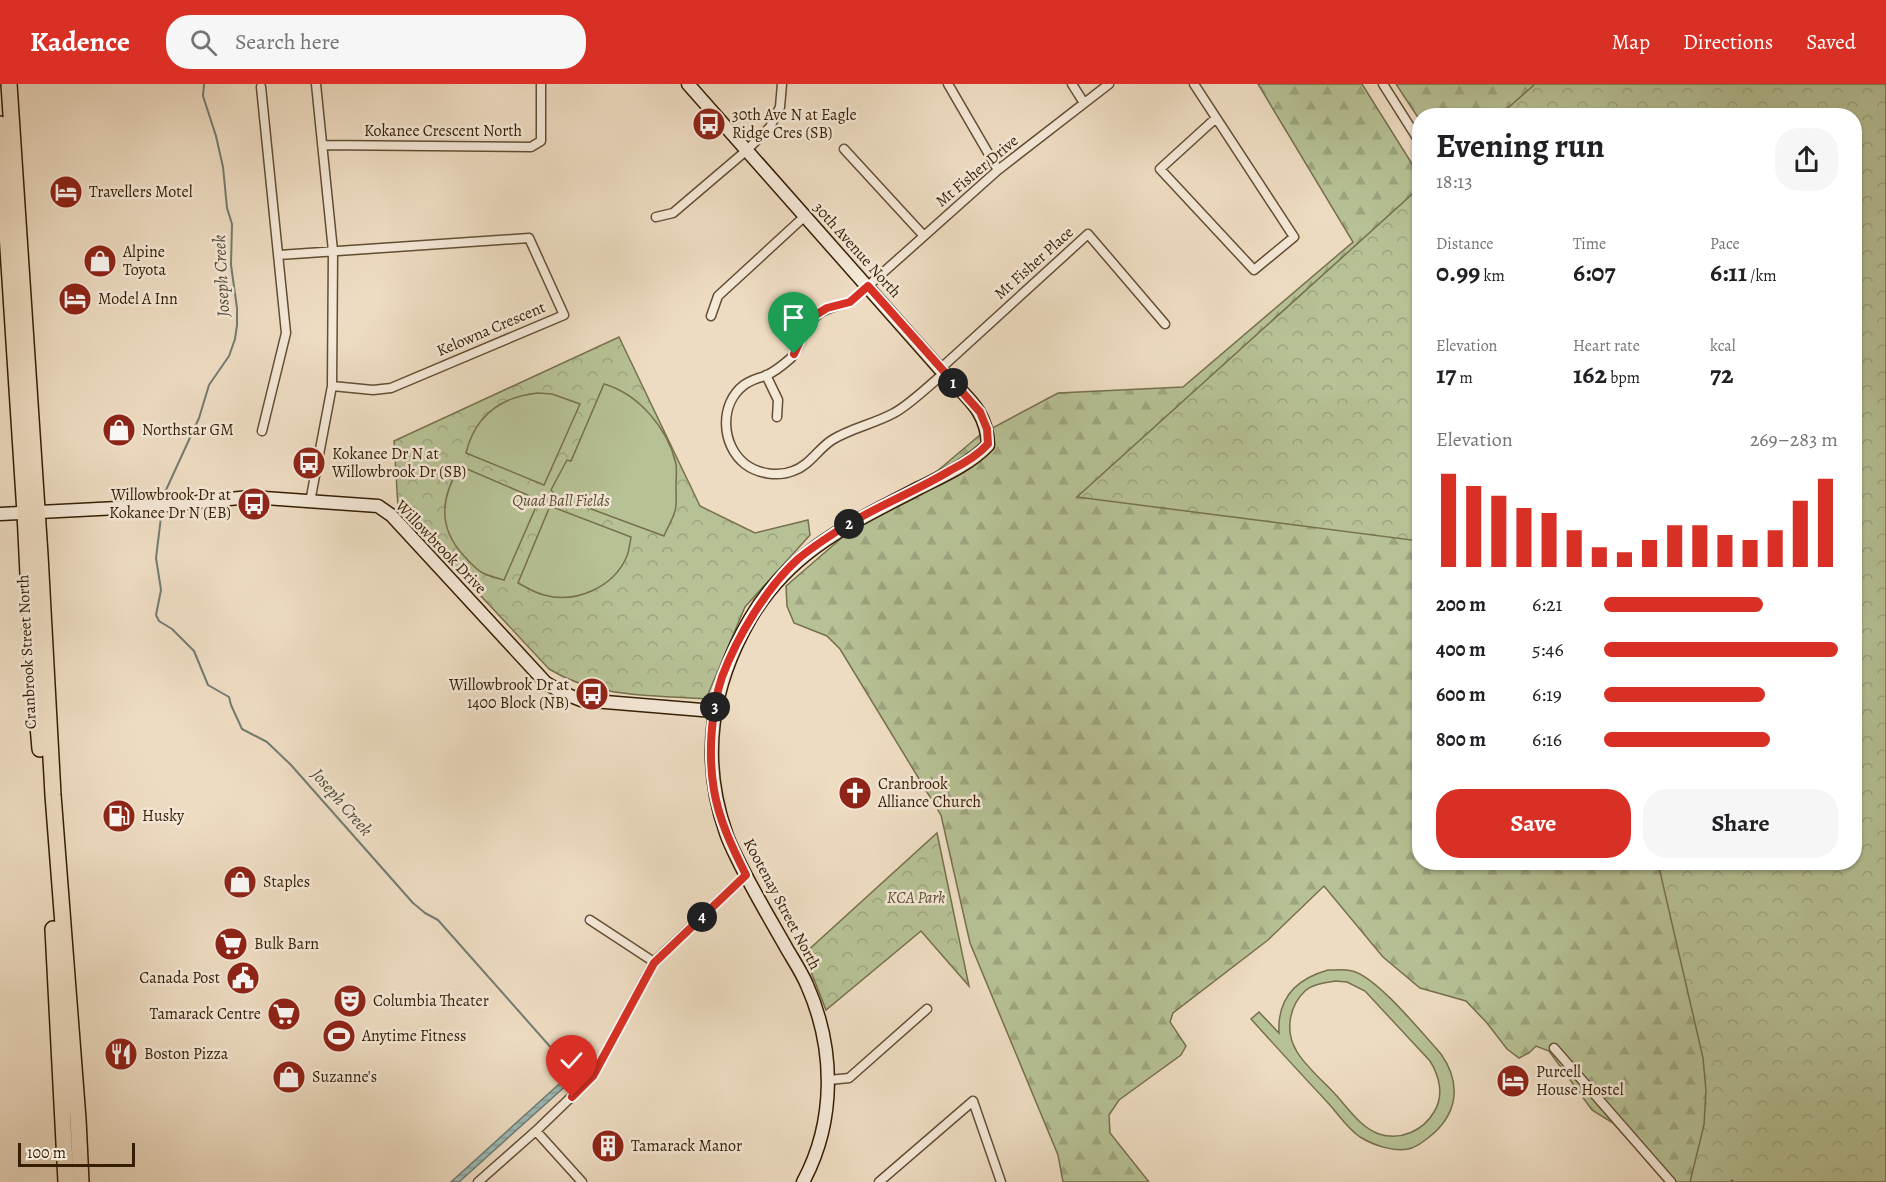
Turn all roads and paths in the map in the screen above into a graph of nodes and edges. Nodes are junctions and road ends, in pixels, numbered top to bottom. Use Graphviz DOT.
graph roads {
  1 [pos="9,84"];
  2 [pos="316,84"];
  3 [pos="541,84"];
  4 [pos="688,84"];
  5 [pos="782,84"];
  6 [pos="948,84"];
  7 [pos="1072,84"];
  8 [pos="1109,84"];
  9 [pos="1194,84"];
  10 [pos="1383,84"];
  11 [pos="261,87"];
  12 [pos="1084,104"];
  13 [pos="1216,118"];
  14 [pos="0,123"];
  15 [pos="1412,130"];
  16 [pos="322,145"];
  17 [pos="844,149"];
  18 [pos="747,150"];
  19 [pos="998,170"];
  20 [pos="806,216"];
  21 [pos="656,217"];
  22 [pos="924,236"];
  23 [pos="333,251"];
  24 [pos="279,255"];
  25 [pos="868,286"];
  26 [pos="711,316"];
  27 [pos="14,322"];
  28 [pos="1165,324"];
  29 [pos="942,371"];
  30 [pos="766,375"];
  31 [pos="332,386"];
  32 [pos="777,417"];
  33 [pos="262,431"];
  34 [pos="988,444"];
  35 [pos="310,502"];
  36 [pos="31,513"];
  37 [pos="0,514"];
  38 [pos="714,711"];
  39 [pos="746,875"];
  40 [pos="591,920"];
  41 [pos="654,963"];
  42 [pos="927,1010"];
  43 [pos="1554,1048"];
  44 [pos="829,1080"];
  45 [pos="536,1131"];
  46 [pos="805,1181"];
  47 [pos="66,1182"];
  48 [pos="81,1182"];
  49 [pos="478,1182"];
  50 [pos="582,1182"];
  51 [pos="879,1182"];
  52 [pos="1001,1182"];
  53 [pos="1671,1182"];
  1 -- 27 [label="highway, Cranbrook Street North"];
  2 -- 16 [label="street"];
  3 -- 16 [label="street, Kokanee Crescent North"];
  4 -- 18 [label="street, 30th Avenue North"];
  5 -- 18 [label="street"];
  6 -- 19 [label="street"];
  7 -- 12 [label="street"];
  8 -- 12 [label="street, Mt Fisher Drive"];
  9 -- 13 [label="street"];
  10 -- 15 [label="street"];
  11 -- 24 [label="street"];
  12 -- 19 [label="street, Mt Fisher Drive"];
  13 -- 13 [label="street"];
  14 -- 27 [label="highway, Cranbrook Street North"];
  16 -- 23 [label="street"];
  17 -- 22 [label="street"];
  18 -- 20 [label="street, 30th Avenue North"];
  18 -- 21 [label="street"];
  19 -- 22 [label="street, Mt Fisher Drive"];
  20 -- 25 [label="street, 30th Avenue North"];
  20 -- 26 [label="street"];
  22 -- 25 [label="street, Mt Fisher Drive"];
  23 -- 24 [label="street"];
  23 -- 31 [label="street"];
  23 -- 31 [label="street, Kelowna Crescent"];
  24 -- 33 [label="street"];
  25 -- 29 [label="street, 30th Avenue North"];
  25 -- 30 [label="street, Mt Fisher Drive"];
  27 -- 36 [label="highway, Cranbrook Street North"];
  28 -- 29 [label="street, Mt Fisher Place"];
  29 -- 30 [label="street, Mt Fisher Drive"];
  29 -- 34 [label="street, 30th Avenue North"];
  30 -- 32 [label="street"];
  31 -- 35 [label="street"];
  34 -- 38 [label="street, Kootenay Street North"];
  35 -- 36 [label="street, Willowbrook Drive"];
  35 -- 38 [label="street, Willowbrook Drive"];
  36 -- 37 [label="street, Willowbrook Drive"];
  36 -- 47 [label="highway, Cranbrook Street North"];
  36 -- 48 [label="highway, Cranbrook Street North"];
  38 -- 39 [label="street, Kootenay Street North"];
  39 -- 41 [label="street"];
  39 -- 44 [label="street, Kootenay Street North"];
  40 -- 41 [label="street"];
  41 -- 45 [label="street"];
  42 -- 44 [label="street"];
  43 -- 53 [label="street"];
  44 -- 46 [label="street, Kootenay Street North"];
  45 -- 49 [label="street"];
  45 -- 50 [label="street"];
  51 -- 52 [label="street"];
}
